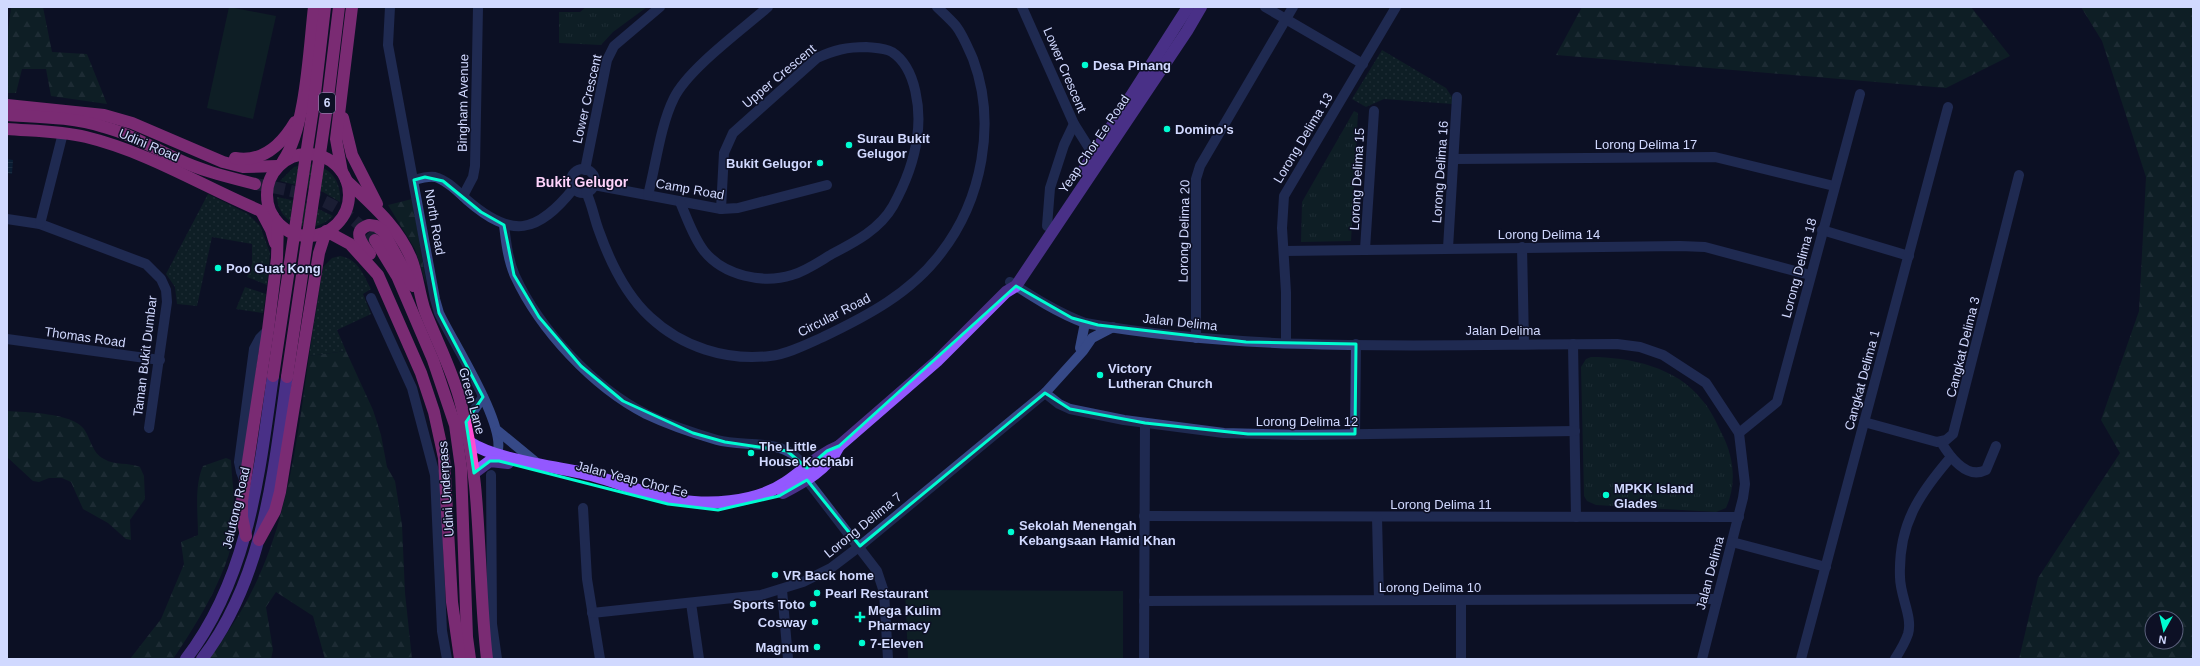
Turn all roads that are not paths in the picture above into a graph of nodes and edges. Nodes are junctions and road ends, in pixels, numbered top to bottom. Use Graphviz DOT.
graph roads {
  1 [pos="314,7"];
  2 [pos="325,7"];
  3 [pos="338,7"];
  4 [pos="352,7"];
  5 [pos="390,7"];
  6 [pos="478,7"];
  7 [pos="660,7"];
  8 [pos="768,7"];
  9 [pos="937,7"];
  10 [pos="1022,7"];
  11 [pos="1188,7"];
  12 [pos="1200,7"];
  13 [pos="1265,7"];
  14 [pos="1293,7"];
  15 [pos="1396,7"];
  16 [pos="1286,19"];
  17 [pos="1363,64"];
  18 [pos="1860,94"];
  19 [pos="1457,97"];
  20 [pos="7,105"];
  21 [pos="340,106"];
  22 [pos="1948,107"];
  23 [pos="1374,111"];
  24 [pos="300,112"];
  25 [pos="7,115"];
  26 [pos="1074,124"];
  27 [pos="7,129"];
  28 [pos="63,133"];
  29 [pos="194,151"];
  30 [pos="1096,159"];
  31 [pos="1454,159"];
  32 [pos="280,165"];
  33 [pos="585,170"];
  34 [pos="2020,175"];
  35 [pos="344,176"];
  36 [pos="414,180"];
  37 [pos="255,184"];
  38 [pos="594,185"];
  39 [pos="827,186"];
  40 [pos="1834,186"];
  41 [pos="574,188"];
  42 [pos="586,192"];
  43 [pos="648,195"];
  44 [pos="463,196"];
  45 [pos="680,202"];
  46 [pos="720,209"];
  47 [pos="261,211"];
  48 [pos="384,215"];
  49 [pos="7,219"];
  50 [pos="275,220"];
  51 [pos="40,224"];
  52 [pos="504,225"];
  53 [pos="1047,226"];
  54 [pos="1822,230"];
  55 [pos="326,232"];
  56 [pos="375,240"];
  57 [pos="1522,247"];
  58 [pos="1448,248"];
  59 [pos="1366,249"];
  60 [pos="1284,251"];
  61 [pos="1909,256"];
  62 [pos="277,258"];
  63 [pos="378,275"];
  64 [pos="1810,275"];
  65 [pos="1011,286"];
  66 [pos="371,298"];
  67 [pos="424,309"];
  68 [pos="1085,323"];
  69 [pos="1113,327"];
  70 [pos="1196,338"];
  71 [pos="7,339"];
  72 [pos="1286,343"];
  73 [pos="1524,343"];
  74 [pos="1356,344"];
  75 [pos="1573,344"];
  76 [pos="1078,356"];
  77 [pos="160,360"];
  78 [pos="273,376"];
  79 [pos="287,377"];
  80 [pos="1045,393"];
  81 [pos="483,397"];
  82 [pos="466,422"];
  83 [pos="1864,422"];
  84 [pos="1145,423"];
  85 [pos="149,428"];
  86 [pos="496,430"];
  87 [pos="1575,431"];
  88 [pos="1739,433"];
  89 [pos="1355,434"];
  90 [pos="469,442"];
  91 [pos="1941,442"];
  92 [pos="1996,446"];
  93 [pos="497,454"];
  94 [pos="1951,457"];
  95 [pos="537,463"];
  96 [pos="474,472"];
  97 [pos="807,474"];
  98 [pos="491,475"];
  99 [pos="583,508"];
  100 [pos="1144,516"];
  101 [pos="1378,517"];
  102 [pos="1576,517"];
  103 [pos="1739,517"];
  104 [pos="246,536"];
  105 [pos="259,540"];
  106 [pos="1732,542"];
  107 [pos="860,546"];
  108 [pos="1826,567"];
  109 [pos="782,590"];
  110 [pos="1717,599"];
  111 [pos="1379,600"];
  112 [pos="1462,600"];
  113 [pos="1144,601"];
  114 [pos="691,604"];
  115 [pos="466,609"];
  116 [pos="592,613"];
  117 [pos="186,659"];
  118 [pos="202,659"];
  119 [pos="447,659"];
  120 [pos="460,659"];
  121 [pos="470,659"];
  122 [pos="477,659"];
  123 [pos="487,659"];
  124 [pos="497,659"];
  125 [pos="600,659"];
  126 [pos="699,659"];
  127 [pos="788,659"];
  128 [pos="888,659"];
  129 [pos="1144,659"];
  130 [pos="1461,659"];
  131 [pos="1702,659"];
  132 [pos="1801,659"];
  133 [pos="1895,659"];
  1 -- 24 [label="highway"];
  2 -- 78 [label="highway, 6, bridge"];
  3 -- 79 [label="highway, 6, bridge"];
  4 -- 21 [label="highway"];
  5 -- 36 [label="street, North Road"];
  6 -- 44 [label="street, Bingham Avenue"];
  7 -- 33 [label="street, Lower Crescent"];
  8 -- 43 [label="street"];
  9 -- 42 [label="street, Circular Road"];
  10 -- 26 [label="street, Lower Crescent"];
  11 -- 30 [label="main road, Yeap Chor Ee Road"];
  12 -- 30 [label="main road, Yeap Chor Ee Road"];
  13 -- 16 [label="street"];
  14 -- 16 [label="street, Lorong Delima 20"];
  15 -- 17 [label="street, Lorong Delima 13"];
  16 -- 17 [label="street"];
  16 -- 70 [label="street, Lorong Delima 20"];
  17 -- 60 [label="street, Lorong Delima 13"];
  18 -- 40 [label="street, Lorong Delima 18"];
  19 -- 31 [label="street, Lorong Delima 16"];
  20 -- 29 [label="highway, Udini Road"];
  21 -- 24 [label="highway"];
  21 -- 35 [label="highway"];
  21 -- 48 [label="highway"];
  22 -- 61 [label="street, Cangkat Delima 1"];
  23 -- 59 [label="street, Lorong Delima 15"];
  24 -- 29 [label="highway"];
  24 -- 32 [label="highway"];
  25 -- 37 [label="highway"];
  26 -- 30 [label="street, Lower Crescent"];
  26 -- 53 [label="street"];
  27 -- 28 [label="highway, Udini Road"];
  28 -- 47 [label="highway, Udini Road"];
  28 -- 51 [label="street"];
  29 -- 32 [label="highway, Udini Road"];
  30 -- 53 [label="main road, Yeap Chor Ee Road"];
  30 -- 65 [label="main road, Yeap Chor Ee Road"];
  31 -- 40 [label="street, Lorong Delima 17"];
  31 -- 58 [label="street, Lorong Delima 16"];
  32 -- 35 [label="highway"];
  32 -- 50 [label="highway"];
  33 -- 38 [label="street"];
  33 -- 41 [label="street"];
  34 -- 91 [label="street, Cangkat Delima 3"];
  35 -- 48 [label="highway, Green Lane"];
  35 -- 55 [label="highway"];
  36 -- 44 [label="street"];
  36 -- 81 [label="street, North Road"];
  38 -- 42 [label="street"];
  38 -- 43 [label="street, Camp Road"];
  39 -- 46 [label="street, Camp Road"];
  40 -- 54 [label="street, Lorong Delima 18"];
  41 -- 42 [label="street"];
  41 -- 52 [label="street"];
  43 -- 45 [label="street, Camp Road"];
  44 -- 52 [label="street"];
  45 -- 46 [label="street, Camp Road"];
  45 -- 46 [label="street, Upper Crescent"];
  47 -- 50 [label="highway, Udini Road"];
  47 -- 62 [label="highway"];
  48 -- 67 [label="highway, Green Lane"];
  49 -- 51 [label="street, Taman Bukit Dumbar"];
  50 -- 55 [label="highway"];
  50 -- 62 [label="highway"];
  51 -- 77 [label="street, Taman Bukit Dumbar"];
  52 -- 97 [label="street"];
  53 -- 65 [label="main road, Yeap Chor Ee Road"];
  54 -- 61 [label="street"];
  54 -- 64 [label="street, Lorong Delima 18"];
  55 -- 63 [label="highway"];
  55 -- 105 [label="highway"];
  56 -- 115 [label="highway, Udini Underpass"];
  57 -- 58 [label="street, Lorong Delima 14"];
  57 -- 64 [label="street, Lorong Delima 14"];
  57 -- 73 [label="street"];
  58 -- 59 [label="street, Lorong Delima 14"];
  59 -- 60 [label="street, Lorong Delima 14"];
  60 -- 72 [label="street, Lorong Delima 13"];
  61 -- 83 [label="street, Cangkat Delima 1"];
  62 -- 104 [label="highway"];
  63 -- 67 [label="highway"];
  63 -- 120 [label="highway"];
  64 -- 88 [label="street, Lorong Delima 18"];
  65 -- 68 [label="street, Jalan Delima"];
  65 -- 97 [label="main road, Yeap Chor Ee Road"];
  66 -- 119 [label="street"];
  67 -- 82 [label="highway, Green Lane"];
  68 -- 69 [label="street, Jalan Delima"];
  68 -- 76 [label="street, Lorong Delima 7"];
  69 -- 70 [label="street, Jalan Delima"];
  69 -- 76 [label="street, Lorong Delima 7"];
  70 -- 72 [label="street, Jalan Delima"];
  71 -- 77 [label="street, Thomas Road"];
  72 -- 74 [label="street, Jalan Delima"];
  73 -- 74 [label="street, Jalan Delima"];
  73 -- 75 [label="street, Jalan Delima"];
  74 -- 89 [label="street"];
  75 -- 87 [label="street"];
  75 -- 88 [label="street, Jalan Delima"];
  76 -- 80 [label="street, Lorong Delima 7"];
  77 -- 85 [label="street, Taman Bukit Dumbar"];
  78 -- 104 [label="main road, Jelutong Road"];
  79 -- 105 [label="main road"];
  80 -- 84 [label="street, Lorong Delima 12"];
  80 -- 107 [label="street, Lorong Delima 7"];
  81 -- 82 [label="street"];
  81 -- 86 [label="street, North Road"];
  82 -- 90 [label="highway, Green Lane"];
  83 -- 91 [label="street"];
  83 -- 108 [label="street, Cangkat Delima 1"];
  84 -- 89 [label="street, Lorong Delima 12"];
  84 -- 100 [label="street"];
  86 -- 93 [label="street, North Road"];
  86 -- 95 [label="street, North Road"];
  87 -- 89 [label="street, Lorong Delima 12"];
  87 -- 102 [label="street"];
  88 -- 103 [label="street, Jalan Delima"];
  90 -- 93 [label="main road, Jalan Yeap Chor Ee"];
  90 -- 96 [label="highway, Green Lane"];
  91 -- 94 [label="street"];
  92 -- 94 [label="street"];
  93 -- 95 [label="main road, Jalan Yeap Chor Ee"];
  94 -- 133 [label="street"];
  95 -- 97 [label="main road, Jalan Yeap Chor Ee"];
  96 -- 97 [label="main road, Jalan Yeap Chor Ee"];
  96 -- 123 [label="highway, Green Lane"];
  97 -- 107 [label="street"];
  98 -- 124 [label="street"];
  99 -- 116 [label="street"];
  100 -- 101 [label="street, Lorong Delima 11"];
  100 -- 113 [label="street"];
  101 -- 102 [label="street, Lorong Delima 11"];
  101 -- 111 [label="street"];
  102 -- 103 [label="street, Lorong Delima 11"];
  103 -- 106 [label="street, Jalan Delima"];
  104 -- 117 [label="main road, Jelutong Road"];
  105 -- 118 [label="main road"];
  106 -- 108 [label="street"];
  106 -- 110 [label="street, Jalan Delima"];
  107 -- 109 [label="street, Lorong Delima 7"];
  107 -- 128 [label="street"];
  108 -- 132 [label="street, Cangkat Delima 1"];
  109 -- 114 [label="street, Lorong Delima 7"];
  109 -- 127 [label="street"];
  110 -- 112 [label="street, Lorong Delima 10"];
  110 -- 131 [label="street, Jalan Delima"];
  111 -- 112 [label="street, Lorong Delima 10"];
  111 -- 113 [label="street, Lorong Delima 10"];
  112 -- 130 [label="street"];
  113 -- 129 [label="street"];
  114 -- 116 [label="street, Lorong Delima 7"];
  114 -- 126 [label="street"];
  115 -- 121 [label="highway, Udini Underpass"];
  115 -- 122 [label="highway, Udini Underpass"];
  116 -- 125 [label="street"];
}
